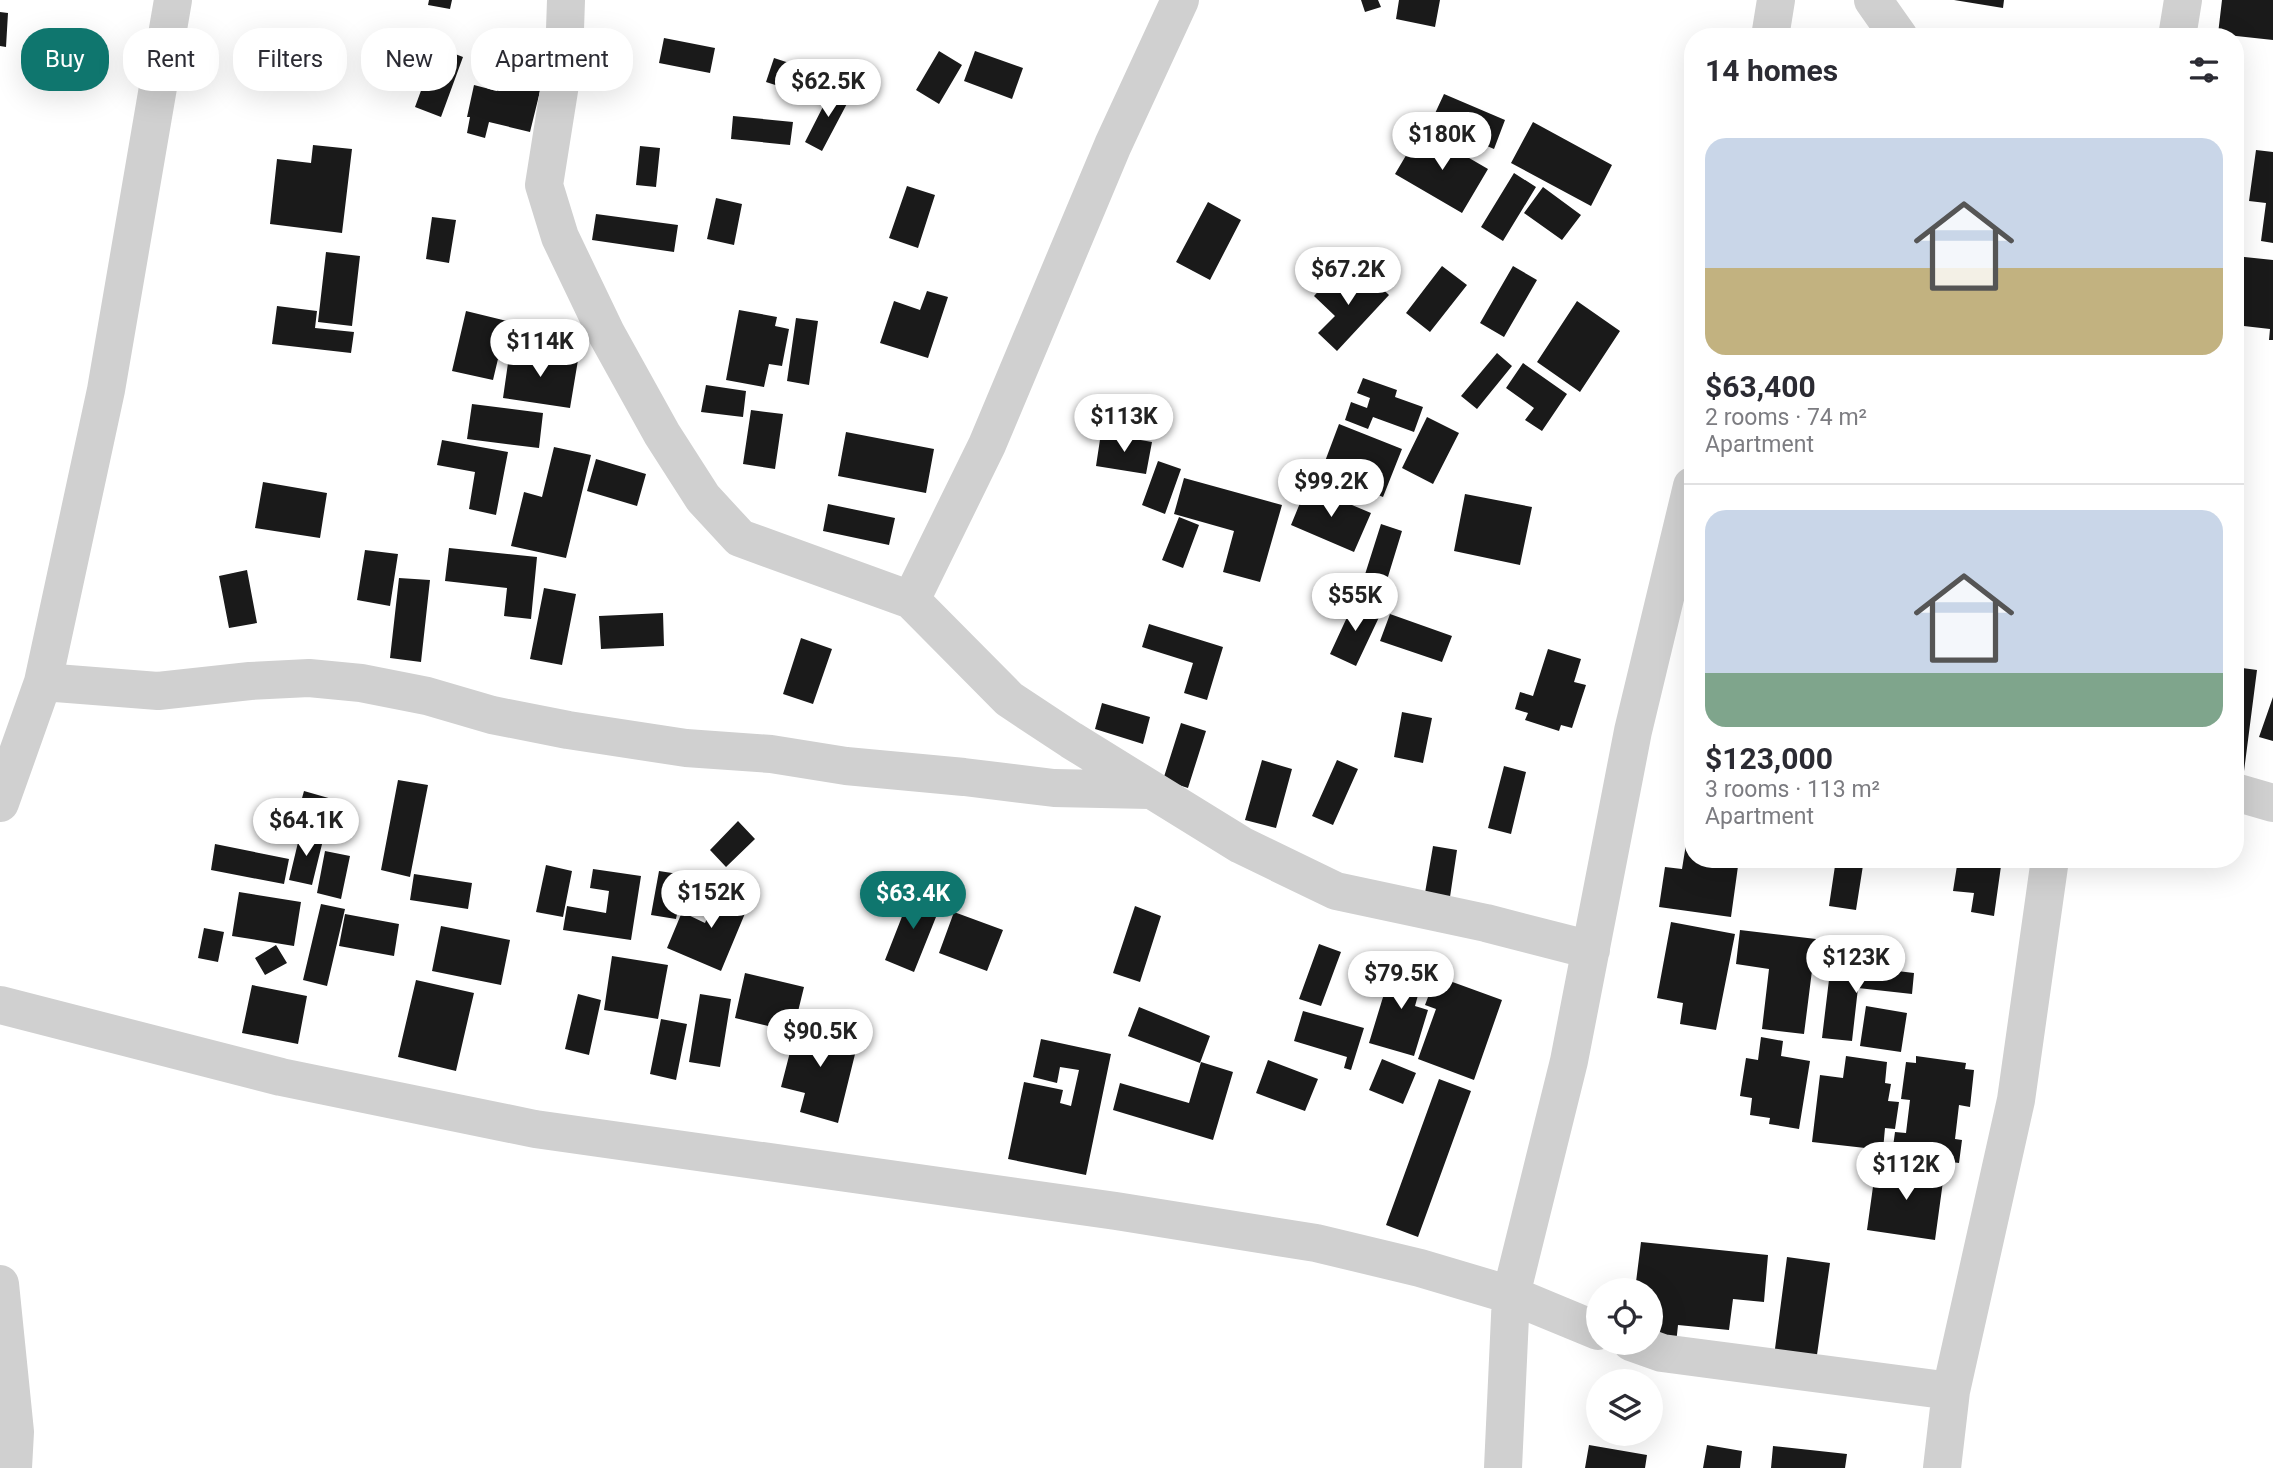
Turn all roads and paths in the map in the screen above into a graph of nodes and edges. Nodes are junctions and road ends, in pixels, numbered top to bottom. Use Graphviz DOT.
graph roads {
  1 [pos="173,0"];
  2 [pos="566,0"];
  3 [pos="1180,0"];
  4 [pos="1776,0"];
  5 [pos="1873,0"];
  6 [pos="2183,0"];
  7 [pos="1771,28"];
  8 [pos="1893,28"];
  9 [pos="2178,28"];
  10 [pos="1684,531"];
  11 [pos="911,600"];
  12 [pos="43,682"];
  13 [pos="1151,790"];
  14 [pos="2244,795"];
  15 [pos="0,803"];
  16 [pos="2273,803"];
  17 [pos="2049,868"];
  18 [pos="1591,950"];
  19 [pos="0,1005"];
  20 [pos="0,1284"];
  21 [pos="1511,1295"];
  22 [pos="1586,1326"];
  23 [pos="1663,1353"];
  24 [pos="1951,1391"];
  25 [pos="13,1468"];
  26 [pos="1503,1468"];
  27 [pos="1942,1468"];
  1 -- 12 [label="street"];
  2 -- 11 [label="street"];
  3 -- 11 [label="street"];
  4 -- 7 [label="street"];
  5 -- 8 [label="street"];
  6 -- 9 [label="street"];
  10 -- 18 [label="street"];
  11 -- 13 [label="street"];
  12 -- 13 [label="street"];
  12 -- 15 [label="street"];
  13 -- 18 [label="street"];
  14 -- 16 [label="street"];
  17 -- 24 [label="street"];
  18 -- 21 [label="street"];
  19 -- 21 [label="street"];
  20 -- 25 [label="street"];
  21 -- 22 [label="street"];
  21 -- 26 [label="street"];
  23 -- 24 [label="street"];
  24 -- 27 [label="street"];
}
